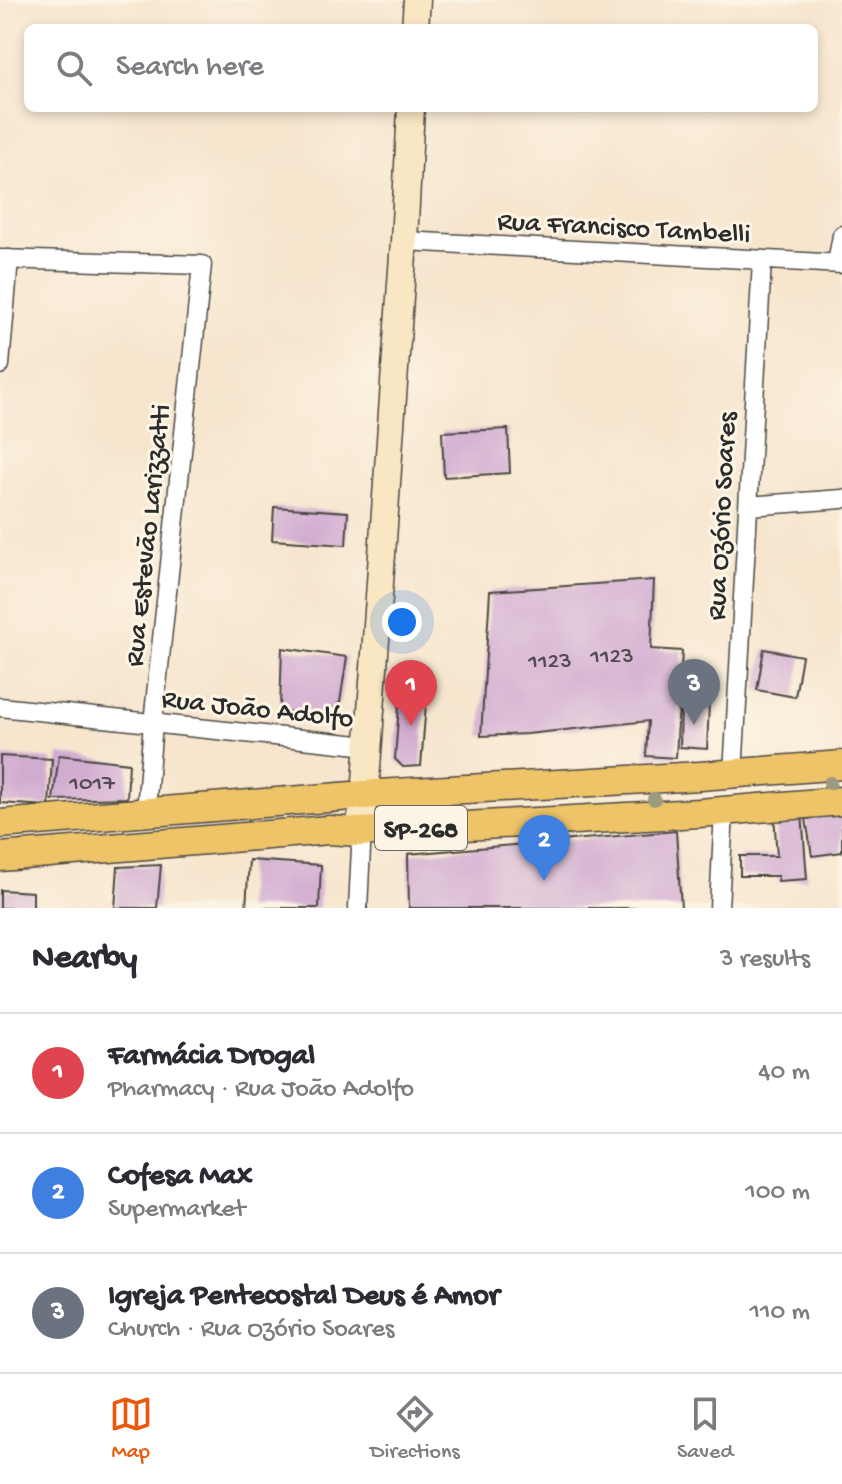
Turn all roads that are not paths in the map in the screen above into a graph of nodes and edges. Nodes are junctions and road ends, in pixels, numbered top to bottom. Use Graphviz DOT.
graph roads {
  1 [pos="417,0"];
  2 [pos="415,24"];
  3 [pos="411,112"];
  4 [pos="842,235"];
  5 [pos="404,241"];
  6 [pos="4,259"];
  7 [pos="762,261"];
  8 [pos="840,264"];
  9 [pos="0,365"];
  10 [pos="842,499"];
  11 [pos="748,506"];
  12 [pos="0,707"];
  13 [pos="153,723"];
  14 [pos="368,746"];
  15 [pos="842,765"];
  16 [pos="733,774"];
  17 [pos="365,796"];
  18 [pos="842,801"];
  19 [pos="146,811"];
  20 [pos="724,811"];
  21 [pos="0,824"];
  22 [pos="358,832"];
  23 [pos="0,857"];
  24 [pos="358,908"];
  25 [pos="719,908"];
  1 -- 2 [label="street"];
  3 -- 5 [label="street"];
  4 -- 8 [label="street"];
  5 -- 7 [label="street, Rua Francisco Tambelli"];
  5 -- 14 [label="street"];
  6 -- 9 [label="street"];
  6 -- 13 [label="street, Rua Estevão Larizzatti"];
  7 -- 8 [label="street, Rua Francisco Tambelli"];
  7 -- 11 [label="street, Rua Ozório Soares"];
  10 -- 11 [label="street"];
  11 -- 16 [label="street, Rua Ozório Soares"];
  12 -- 13 [label="street, Rua João Adolfo"];
  13 -- 14 [label="street, Rua João Adolfo"];
  13 -- 19 [label="street, Rua Estevão Larizzatti"];
  14 -- 17 [label="street"];
  15 -- 16 [label="main road, SP-268"];
  16 -- 17 [label="main road, SP-268"];
  17 -- 19 [label="main road, SP-268"];
  17 -- 22 [label="street"];
  18 -- 20 [label="main road, SP-268"];
  19 -- 21 [label="main road, SP-268"];
  20 -- 22 [label="main road, SP-268"];
  20 -- 25 [label="street"];
  22 -- 23 [label="main road, SP-268"];
  22 -- 24 [label="street"];
}
